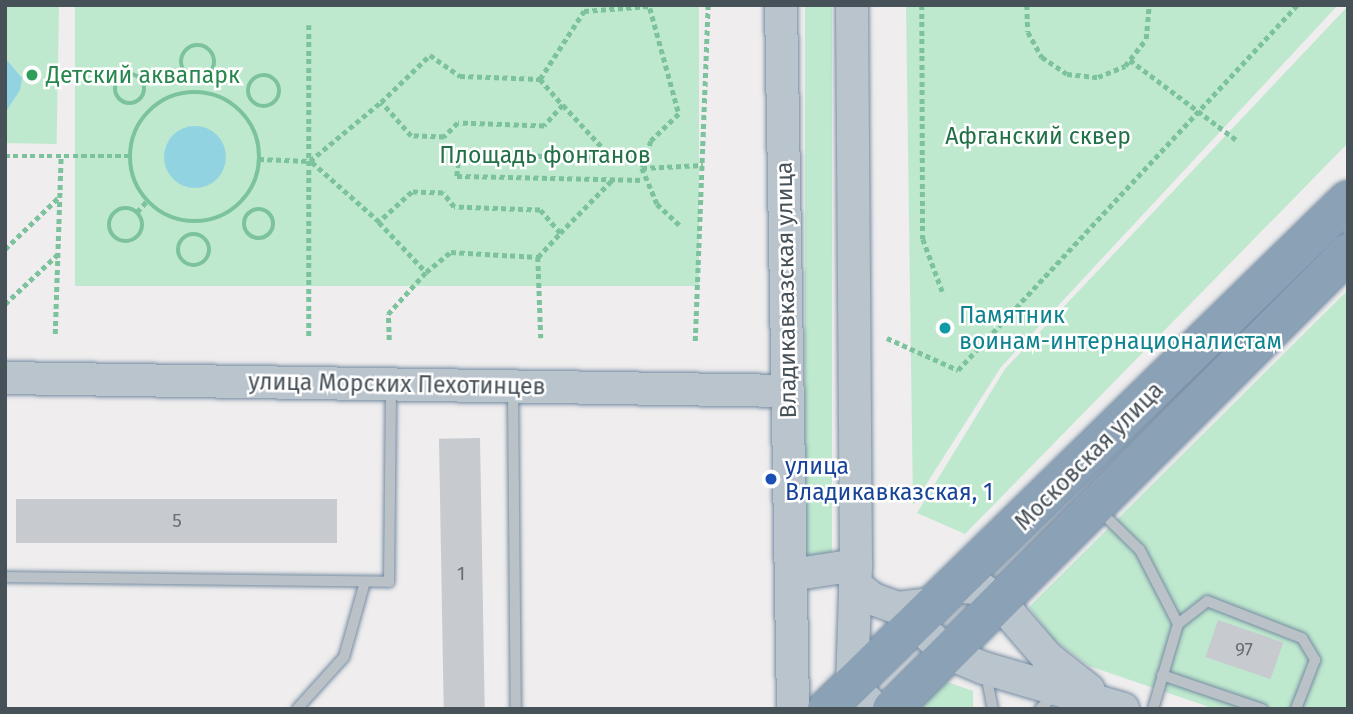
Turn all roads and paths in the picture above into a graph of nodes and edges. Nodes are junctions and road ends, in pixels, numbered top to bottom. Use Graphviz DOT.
graph roads {
  1 [pos="708,5"];
  2 [pos="781,5"];
  3 [pos="852,5"];
  4 [pos="922,5"];
  5 [pos="1027,5"];
  6 [pos="1149,5"];
  7 [pos="1297,5"];
  8 [pos="651,7"];
  9 [pos="309,25"];
  10 [pos="1130,60"];
  11 [pos="197,79"];
  12 [pos="540,79"];
  13 [pos="198,92"];
  14 [pos="140,101"];
  15 [pos="381,102"];
  16 [pos="253,103"];
  17 [pos="563,105"];
  18 [pos="150,110"];
  19 [pos="243,112"];
  20 [pos="1200,114"];
  21 [pos="1238,141"];
  22 [pos="5,156"];
  23 [pos="61,156"];
  24 [pos="129,156"];
  25 [pos="612,158"];
  26 [pos="260,159"];
  27 [pos="644,159"];
  28 [pos="310,161"];
  29 [pos="703,165"];
  30 [pos="642,168"];
  31 [pos="613,179"];
  32 [pos="644,180"];
  33 [pos="59,197"];
  34 [pos="1348,200"];
  35 [pos="147,201"];
  36 [pos="242,204"];
  37 [pos="137,212"];
  38 [pos="249,212"];
  39 [pos="379,222"];
  40 [pos="198,223"];
  41 [pos="682,227"];
  42 [pos="560,233"];
  43 [pos="196,235"];
  44 [pos="5,249"];
  45 [pos="1348,253"];
  46 [pos="58,254"];
  47 [pos="538,257"];
  48 [pos="426,272"];
  49 [pos="943,293"];
  50 [pos="5,303"];
  51 [pos="55,334"];
  52 [pos="309,338"];
  53 [pos="541,338"];
  54 [pos="887,338"];
  55 [pos="389,340"];
  56 [pos="695,341"];
  57 [pos="5,378"];
  58 [pos="391,384"];
  59 [pos="513,386"];
  60 [pos="788,391"];
  61 [pos="1094,505"];
  62 [pos="792,575"];
  63 [pos="856,575"];
  64 [pos="5,577"];
  65 [pos="365,582"];
  66 [pos="999,601"];
  67 [pos="937,604"];
  68 [pos="1178,624"];
  69 [pos="948,653"];
  70 [pos="984,668"];
  71 [pos="1162,675"];
  72 [pos="1050,698"];
  73 [pos="852,701"];
  74 [pos="1115,706"];
  75 [pos="296,709"];
  76 [pos="516,709"];
  77 [pos="793,709"];
  78 [pos="892,709"];
  79 [pos="993,709"];
  80 [pos="1153,709"];
  81 [pos="1262,709"];
  82 [pos="1296,709"];
  1 -- 29 [label="path"];
  2 -- 60 [label="main road, Владикавказская улица"];
  3 -- 63 [label="main road"];
  4 -- 49 [label="path"];
  5 -- 10 [label="path"];
  6 -- 10 [label="path"];
  7 -- 20 [label="path"];
  8 -- 12 [label="path"];
  8 -- 27 [label="path"];
  9 -- 28 [label="path"];
  10 -- 20 [label="path"];
  11 -- 11 [label="path"];
  11 -- 13 [label="path"];
  12 -- 15 [label="path"];
  12 -- 17 [label="path"];
  13 -- 18 [label="path"];
  13 -- 19 [label="path"];
  14 -- 14 [label="path"];
  14 -- 18 [label="path"];
  15 -- 17 [label="path"];
  15 -- 28 [label="path"];
  16 -- 16 [label="path"];
  16 -- 19 [label="path"];
  17 -- 25 [label="path"];
  18 -- 24 [label="path"];
  19 -- 26 [label="path"];
  20 -- 21 [label="path"];
  20 -- 54 [label="path"];
  22 -- 23 [label="path"];
  23 -- 24 [label="path"];
  23 -- 33 [label="path"];
  24 -- 35 [label="path"];
  25 -- 27 [label="path"];
  25 -- 31 [label="path"];
  26 -- 28 [label="path"];
  26 -- 36 [label="path"];
  27 -- 30 [label="path"];
  28 -- 39 [label="path"];
  28 -- 52 [label="path"];
  29 -- 30 [label="path"];
  29 -- 56 [label="path"];
  30 -- 32 [label="path"];
  31 -- 32 [label="path"];
  31 -- 42 [label="path"];
  32 -- 41 [label="path"];
  33 -- 44 [label="path"];
  33 -- 46 [label="path"];
  34 -- 67 [label="highway, Московская улица"];
  35 -- 37 [label="path"];
  35 -- 40 [label="path"];
  36 -- 38 [label="path"];
  36 -- 40 [label="path"];
  37 -- 37 [label="path"];
  38 -- 38 [label="path"];
  39 -- 42 [label="path"];
  39 -- 48 [label="path"];
  40 -- 43 [label="path"];
  42 -- 47 [label="path"];
  43 -- 43 [label="path"];
  45 -- 61 [label="highway, Московская улица"];
  46 -- 50 [label="path"];
  46 -- 51 [label="path"];
  47 -- 48 [label="path"];
  47 -- 53 [label="path"];
  48 -- 55 [label="path"];
  57 -- 58 [label="main road, улица Морских Пехотинцев"];
  58 -- 59 [label="main road, улица Морских Пехотинцев"];
  58 -- 65 [label="lane"];
  59 -- 60 [label="main road, улица Морских Пехотинцев"];
  59 -- 76 [label="lane"];
  60 -- 62 [label="main road, Владикавказская улица"];
  61 -- 66 [label="highway, Московская улица"];
  61 -- 68 [label="lane"];
  62 -- 63 [label="main road"];
  62 -- 77 [label="main road, Владикавказская улица"];
  63 -- 67 [label="main road"];
  63 -- 73 [label="main road"];
  64 -- 65 [label="lane"];
  65 -- 75 [label="lane"];
  66 -- 67 [label="main road"];
  66 -- 69 [label="highway, Московская улица"];
  66 -- 74 [label="main road"];
  67 -- 69 [label="main road"];
  67 -- 73 [label="highway, Московская улица"];
  68 -- 71 [label="lane"];
  68 -- 82 [label="lane"];
  69 -- 70 [label="main road"];
  69 -- 78 [label="highway, Московская улица"];
  70 -- 72 [label="main road"];
  70 -- 79 [label="lane"];
  71 -- 80 [label="lane"];
  71 -- 81 [label="lane"];
  72 -- 74 [label="main road"];
}
